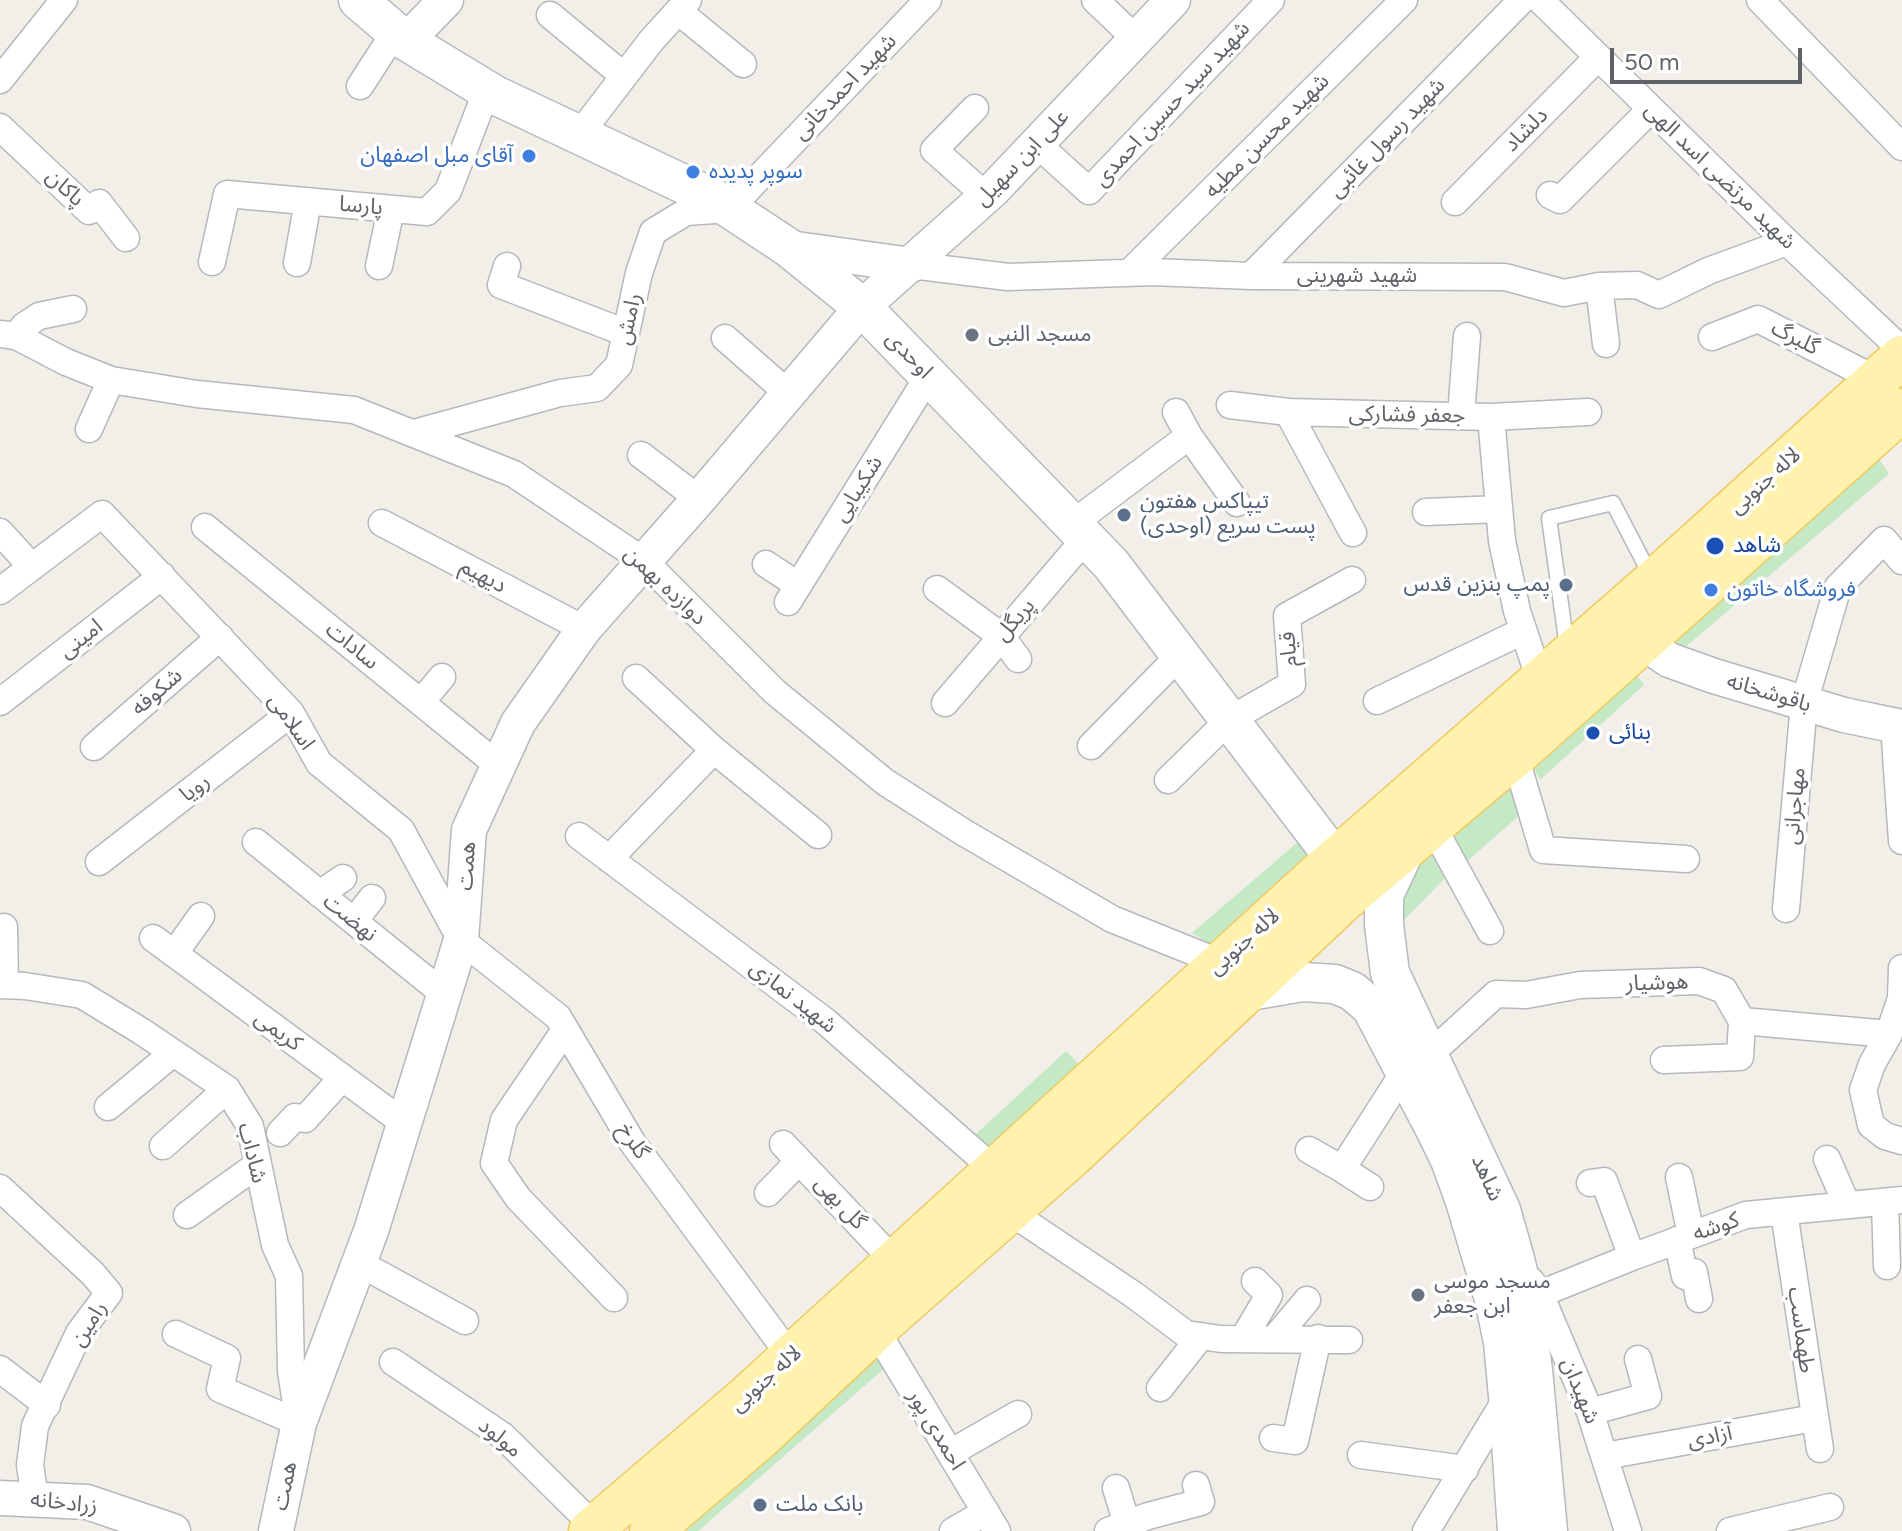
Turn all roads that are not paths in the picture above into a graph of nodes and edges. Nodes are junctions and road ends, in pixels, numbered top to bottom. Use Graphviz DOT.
graph roads {
  1 [pos="358,0"];
  2 [pos="446,0"];
  3 [pos="928,0"];
  4 [pos="1095,0"];
  5 [pos="1173,0"];
  6 [pos="1271,0"];
  7 [pos="1404,0"];
  8 [pos="1522,0"];
  9 [pos="1540,0"];
  10 [pos="1760,0"];
  11 [pos="52,5"];
  12 [pos="683,6"];
  13 [pos="550,15"];
  14 [pos="401,37"];
  15 [pos="1136,39"];
  16 [pos="1598,57"];
  17 [pos="743,64"];
  18 [pos="624,76"];
  19 [pos="0,80"];
  20 [pos="360,86"];
  21 [pos="487,90"];
  22 [pos="975,108"];
  23 [pos="1651,109"];
  24 [pos="0,127"];
  25 [pos="579,135"];
  26 [pos="1037,144"];
  27 [pos="1902,147"];
  28 [pos="1550,195"];
  29 [pos="986,196"];
  30 [pos="308,201"];
  31 [pos="1455,202"];
  32 [pos="391,209"];
  33 [pos="729,209"];
  34 [pos="126,238"];
  35 [pos="1787,242"];
  36 [pos="789,248"];
  37 [pos="212,262"];
  38 [pos="297,263"];
  39 [pos="911,265"];
  40 [pos="379,266"];
  41 [pos="507,266"];
  42 [pos="1129,273"];
  43 [pos="1251,276"];
  44 [pos="1599,286"];
  45 [pos="862,307"];
  46 [pos="73,309"];
  47 [pos="626,333"];
  48 [pos="8,335"];
  49 [pos="1467,336"];
  50 [pos="1712,337"];
  51 [pos="725,338"];
  52 [pos="1606,344"];
  53 [pos="1896,374"];
  54 [pos="929,375"];
  55 [pos="111,380"];
  56 [pos="789,394"];
  57 [pos="1230,405"];
  58 [pos="1176,412"];
  59 [pos="1288,412"];
  60 [pos="1588,412"];
  61 [pos="1461,416"];
  62 [pos="1491,417"];
  63 [pos="89,429"];
  64 [pos="414,433"];
  65 [pos="1189,436"];
  66 [pos="641,455"];
  67 [pos="699,499"];
  68 [pos="1237,503"];
  69 [pos="1499,509"];
  70 [pos="1426,512"];
  71 [pos="382,523"];
  72 [pos="205,527"];
  73 [pos="1079,531"];
  74 [pos="0,532"];
  75 [pos="1353,533"];
  76 [pos="644,561"];
  77 [pos="1902,561"];
  78 [pos="766,564"];
  79 [pos="32,567"];
  80 [pos="162,576"];
  81 [pos="1352,580"];
  82 [pos="1654,581"];
  83 [pos="937,589"];
  84 [pos="0,591"];
  85 [pos="584,629"];
  86 [pos="1523,631"];
  87 [pos="1001,636"];
  88 [pos="220,637"];
  89 [pos="1643,642"];
  90 [pos="1180,655"];
  91 [pos="1018,659"];
  92 [pos="1554,668"];
  93 [pos="442,677"];
  94 [pos="636,678"];
  95 [pos="1377,701"];
  96 [pos="0,702"];
  97 [pos="421,702"];
  98 [pos="945,703"];
  99 [pos="1804,703"];
  100 [pos="291,713"];
  101 [pos="1229,720"];
  102 [pos="1898,726"];
  103 [pos="1091,746"];
  104 [pos="94,747"];
  105 [pos="714,750"];
  106 [pos="1515,756"];
  107 [pos="499,766"];
  108 [pos="1168,780"];
  109 [pos="818,835"];
  110 [pos="1420,835"];
  111 [pos="579,836"];
  112 [pos="1902,841"];
  113 [pos="256,842"];
  114 [pos="609,859"];
  115 [pos="1335,859"];
  116 [pos="1686,859"];
  117 [pos="99,862"];
  118 [pos="343,878"];
  119 [pos="320,894"];
  120 [pos="372,898"];
  121 [pos="1786,909"];
  122 [pos="201,916"];
  123 [pos="354,921"];
  124 [pos="4,927"];
  125 [pos="1490,931"];
  126 [pos="153,938"];
  127 [pos="461,940"];
  128 [pos="174,954"];
  129 [pos="1902,968"];
  130 [pos="1233,978"];
  131 [pos="2,985"];
  132 [pos="444,994"];
  133 [pos="1742,1021"];
  134 [pos="565,1030"];
  135 [pos="1891,1043"];
  136 [pos="173,1053"];
  137 [pos="1664,1060"];
  138 [pos="1416,1063"];
  139 [pos="342,1078"];
  140 [pos="227,1089"];
  141 [pos="108,1107"];
  142 [pos="404,1123"];
  143 [pos="280,1133"];
  144 [pos="1902,1141"];
  145 [pos="163,1146"];
  146 [pos="1309,1150"];
  147 [pos="1827,1159"];
  148 [pos="257,1165"];
  149 [pos="1342,1169"];
  150 [pos="996,1171"];
  151 [pos="1679,1177"];
  152 [pos="1590,1183"];
  153 [pos="1370,1187"];
  154 [pos="0,1188"];
  155 [pos="768,1193"];
  156 [pos="1894,1201"];
  157 [pos="1847,1205"];
  158 [pos="1009,1211"];
  159 [pos="1784,1212"];
  160 [pos="187,1215"];
  161 [pos="1684,1238"];
  162 [pos="1632,1257"];
  163 [pos="1515,1259"];
  164 [pos="359,1263"];
  165 [pos="896,1263"];
  166 [pos="1887,1266"];
  167 [pos="1255,1281"];
  168 [pos="1540,1294"];
  169 [pos="614,1298"];
  170 [pos="1699,1299"];
  171 [pos="1307,1300"];
  172 [pos="465,1321"];
  173 [pos="876,1330"];
  174 [pos="176,1334"];
  175 [pos="1201,1336"];
  176 [pos="1275,1338"];
  177 [pos="1318,1338"];
  178 [pos="1243,1339"];
  179 [pos="1349,1340"];
  180 [pos="791,1357"];
  181 [pos="1638,1359"];
  182 [pos="393,1362"];
  183 [pos="0,1369"];
  184 [pos="1160,1388"];
  185 [pos="1508,1396"];
  186 [pos="743,1400"];
  187 [pos="47,1405"];
  188 [pos="1590,1412"];
  189 [pos="1018,1414"];
  190 [pos="1814,1418"];
  191 [pos="299,1423"];
  192 [pos="1273,1438"];
  193 [pos="755,1443"];
  194 [pos="1820,1449"];
  195 [pos="950,1453"];
  196 [pos="1360,1456"];
  197 [pos="1605,1456"];
  198 [pos="1465,1469"];
  199 [pos="1196,1485"];
  200 [pos="642,1487"];
  201 [pos="1116,1488"];
  202 [pos="0,1498"];
  203 [pos="35,1499"];
  204 [pos="1830,1507"];
  205 [pos="991,1522"];
  206 [pos="1161,1522"];
  207 [pos="1118,1527"];
  208 [pos="593,1529"];
  209 [pos="173,1531"];
  210 [pos="276,1531"];
  211 [pos="650,1531"];
  212 [pos="953,1531"];
  213 [pos="1426,1531"];
  214 [pos="1517,1531"];
  215 [pos="1548,1531"];
  216 [pos="1628,1531"];
  217 [pos="1730,1531"];
  1 -- 14 [label="main road, اوحدی"];
  2 -- 14 [label="street"];
  3 -- 33 [label="street, شهید احمدخانی"];
  4 -- 15 [label="street"];
  5 -- 15 [label="street, علی ابن سهیل"];
  6 -- 26 [label="street, شهید سید حسین احمدی"];
  7 -- 42 [label="street, شهید محسن مطیه"];
  8 -- 43 [label="street, شهید رسول غائبی"];
  9 -- 16 [label="street, شهید مرتضی اسد الهی"];
  10 -- 27 [label="street"];
  11 -- 19 [label="street"];
  12 -- 17 [label="street"];
  12 -- 18 [label="street"];
  13 -- 18 [label="street"];
  14 -- 20 [label="street"];
  14 -- 21 [label="main road, اوحدی"];
  15 -- 26 [label="street, علی ابن سهیل"];
  16 -- 23 [label="street, شهید مرتضی اسد الهی"];
  16 -- 31 [label="street, دلشاد"];
  18 -- 25 [label="street"];
  21 -- 25 [label="main road, اوحدی"];
  21 -- 32 [label="street, پارسا"];
  22 -- 29 [label="street"];
  23 -- 28 [label="street"];
  23 -- 35 [label="street, شهید مرتضی اسد الهی"];
  24 -- 34 [label="street, پاکان"];
  25 -- 33 [label="main road, اوحدی"];
  26 -- 29 [label="street, علی ابن سهیل"];
  29 -- 39 [label="street, علی ابن سهیل"];
  30 -- 32 [label="street, پارسا"];
  30 -- 37 [label="street, پارسا"];
  30 -- 38 [label="street"];
  32 -- 40 [label="street"];
  33 -- 36 [label="main road, اوحدی"];
  33 -- 47 [label="street, رامش"];
  35 -- 44 [label="street, شهید شهرینی"];
  35 -- 53 [label="street, شهید مرتضی اسد الهی"];
  36 -- 39 [label="street"];
  36 -- 45 [label="main road, اوحدی"];
  39 -- 42 [label="street, شهید شهرینی"];
  39 -- 45 [label="street, علی ابن سهیل"];
  41 -- 47 [label="street"];
  42 -- 43 [label="street, شهید شهرینی"];
  43 -- 44 [label="street, شهید شهرینی"];
  44 -- 52 [label="street"];
  45 -- 54 [label="main road, اوحدی"];
  45 -- 56 [label="street, همت"];
  46 -- 48 [label="street"];
  47 -- 64 [label="street, رامش"];
  48 -- 55 [label="street, دوازده بهمن"];
  49 -- 61 [label="street"];
  50 -- 53 [label="street, گلبرگ"];
  51 -- 56 [label="street"];
  53 -- 82 [label="main road, لاله جنوبی"];
  53 -- 89 [label="main road, لاله جنوبی"];
  54 -- 73 [label="main road, اوحدی"];
  54 -- 78 [label="street, شکیبایی"];
  55 -- 63 [label="street"];
  55 -- 64 [label="street, دوازده بهمن"];
  56 -- 67 [label="street, همت"];
  57 -- 59 [label="street, جعفر فشارکی"];
  58 -- 65 [label="street"];
  59 -- 61 [label="street, جعفر فشارکی"];
  59 -- 75 [label="street"];
  60 -- 62 [label="street"];
  61 -- 62 [label="street, جعفر فشارکی"];
  62 -- 69 [label="street, جعفر فشارکی"];
  64 -- 76 [label="street, دوازده بهمن"];
  65 -- 68 [label="street"];
  65 -- 73 [label="street, پریگل"];
  66 -- 67 [label="street"];
  67 -- 76 [label="street, همت"];
  69 -- 70 [label="street"];
  69 -- 86 [label="street, جعفر فشارکی"];
  71 -- 85 [label="street, دیهیم"];
  72 -- 97 [label="street, سادات"];
  73 -- 87 [label="street, پریگل"];
  73 -- 90 [label="main road, اوحدی"];
  74 -- 79 [label="street"];
  76 -- 85 [label="street, همت"];
  76 -- 130 [label="street, دوازده بهمن"];
  77 -- 99 [label="street, مهاجرانی"];
  79 -- 80 [label="street, اسلامی"];
  79 -- 84 [label="street"];
  80 -- 88 [label="street, اسلامی"];
  80 -- 96 [label="street, امینی"];
  81 -- 101 [label="street, قیام"];
  82 -- 92 [label="main road, لاله جنوبی"];
  82 -- 92 [label="lane"];
  83 -- 87 [label="street"];
  85 -- 107 [label="street, همت"];
  86 -- 92 [label="street, جعفر فشارکی"];
  86 -- 95 [label="street"];
  87 -- 91 [label="street"];
  87 -- 98 [label="street, پریگل"];
  88 -- 100 [label="street, اسلامی"];
  88 -- 104 [label="street, شکوفه"];
  89 -- 99 [label="street, باقوشخانه"];
  89 -- 106 [label="main road, لاله جنوبی"];
  90 -- 101 [label="main road, اوحدی"];
  90 -- 103 [label="street"];
  92 -- 115 [label="main road, لاله جنوبی"];
  93 -- 97 [label="street"];
  94 -- 105 [label="street"];
  97 -- 107 [label="street, سادات"];
  99 -- 102 [label="street, باقوشخانه"];
  99 -- 121 [label="street, مهاجرانی"];
  100 -- 117 [label="street, رویا"];
  100 -- 127 [label="street, اسلامی"];
  101 -- 108 [label="street"];
  101 -- 115 [label="main road, اوحدی"];
  102 -- 112 [label="street"];
  105 -- 109 [label="street"];
  105 -- 114 [label="street"];
  106 -- 110 [label="main road, لاله جنوبی"];
  106 -- 116 [label="street"];
  107 -- 127 [label="street, همت"];
  110 -- 125 [label="street"];
  110 -- 130 [label="main road, لاله جنوبی"];
  110 -- 138 [label="main road, شاهد"];
  111 -- 114 [label="street, شهید نمازی"];
  113 -- 119 [label="street, نهضت"];
  114 -- 150 [label="street, شهید نمازی"];
  115 -- 130 [label="main road, لاله جنوبی"];
  118 -- 119 [label="street"];
  119 -- 123 [label="street, نهضت"];
  120 -- 123 [label="street"];
  122 -- 128 [label="street"];
  123 -- 132 [label="street, نهضت"];
  124 -- 131 [label="street"];
  126 -- 128 [label="street, کریمی"];
  127 -- 132 [label="street, همت"];
  127 -- 134 [label="street, گلرخ"];
  128 -- 139 [label="street, کریمی"];
  129 -- 135 [label="street"];
  130 -- 138 [label="main road, شاهد"];
  130 -- 150 [label="main road, لاله جنوبی"];
  130 -- 158 [label="main road, لاله جنوبی"];
  131 -- 136 [label="street, شاداب"];
  132 -- 142 [label="street, همت"];
  133 -- 135 [label="street"];
  133 -- 137 [label="street"];
  133 -- 138 [label="street, هوشیار"];
  134 -- 169 [label="street"];
  134 -- 180 [label="street, گلرخ"];
  135 -- 144 [label="street"];
  136 -- 140 [label="street, شاداب"];
  136 -- 141 [label="street"];
  138 -- 149 [label="street, هوشیار"];
  138 -- 163 [label="main road, شاهد"];
  138 -- 185 [label="main road, شاهد"];
  139 -- 142 [label="street, کریمی"];
  139 -- 143 [label="street"];
  140 -- 145 [label="street"];
  140 -- 148 [label="street, شاداب"];
  142 -- 164 [label="street, همت"];
  146 -- 149 [label="street"];
  147 -- 157 [label="street"];
  148 -- 160 [label="street"];
  148 -- 191 [label="street, شاداب"];
  149 -- 153 [label="street"];
  150 -- 165 [label="main road, لاله جنوبی"];
  151 -- 161 [label="street"];
  152 -- 162 [label="street"];
  154 -- 187 [label="street, رامین"];
  155 -- 165 [label="street, گل بهی"];
  156 -- 157 [label="street, کوشه"];
  156 -- 166 [label="street"];
  157 -- 159 [label="street, کوشه"];
  158 -- 173 [label="main road, لاله جنوبی"];
  158 -- 175 [label="street"];
  159 -- 161 [label="street, کوشه"];
  159 -- 190 [label="street, طهماسب"];
  161 -- 162 [label="street, کوشه"];
  161 -- 170 [label="street"];
  162 -- 168 [label="street, کوشه"];
  163 -- 168 [label="street, شهیدان"];
  163 -- 215 [label="main road, شاهد"];
  164 -- 172 [label="street"];
  164 -- 191 [label="street, همت"];
  165 -- 180 [label="main road, لاله جنوبی"];
  167 -- 178 [label="street"];
  168 -- 188 [label="street, شهیدان"];
  171 -- 176 [label="street"];
  173 -- 193 [label="main road, لاله جنوبی"];
  173 -- 195 [label="street, احمدی پور"];
  174 -- 191 [label="street"];
  175 -- 178 [label="street"];
  175 -- 184 [label="street"];
  176 -- 177 [label="street"];
  176 -- 178 [label="street"];
  177 -- 179 [label="street"];
  177 -- 192 [label="street"];
  180 -- 186 [label="main road, لاله جنوبی"];
  181 -- 188 [label="street"];
  182 -- 208 [label="street, مولود"];
  183 -- 187 [label="street"];
  185 -- 198 [label="street"];
  185 -- 214 [label="main road, شاهد"];
  186 -- 193 [label="main road"];
  186 -- 200 [label="main road, لاله جنوبی"];
  187 -- 203 [label="street, رامین"];
  188 -- 197 [label="street, شهیدان"];
  189 -- 195 [label="street"];
  190 -- 194 [label="street, طهماسب"];
  190 -- 197 [label="street, آزادی"];
  191 -- 210 [label="street, همت"];
  193 -- 211 [label="main road, لاله جنوبی"];
  195 -- 205 [label="street, احمدی پور"];
  196 -- 198 [label="street"];
  197 -- 216 [label="street, شهیدان"];
  198 -- 213 [label="street"];
  199 -- 206 [label="street"];
  200 -- 208 [label="main road, لاله جنوبی"];
  200 -- 211 [label="main road"];
  201 -- 207 [label="street"];
  202 -- 203 [label="street, زرادخانه"];
  203 -- 209 [label="street, زرادخانه"];
  204 -- 217 [label="street"];
  205 -- 212 [label="street"];
  206 -- 207 [label="street"];
}
